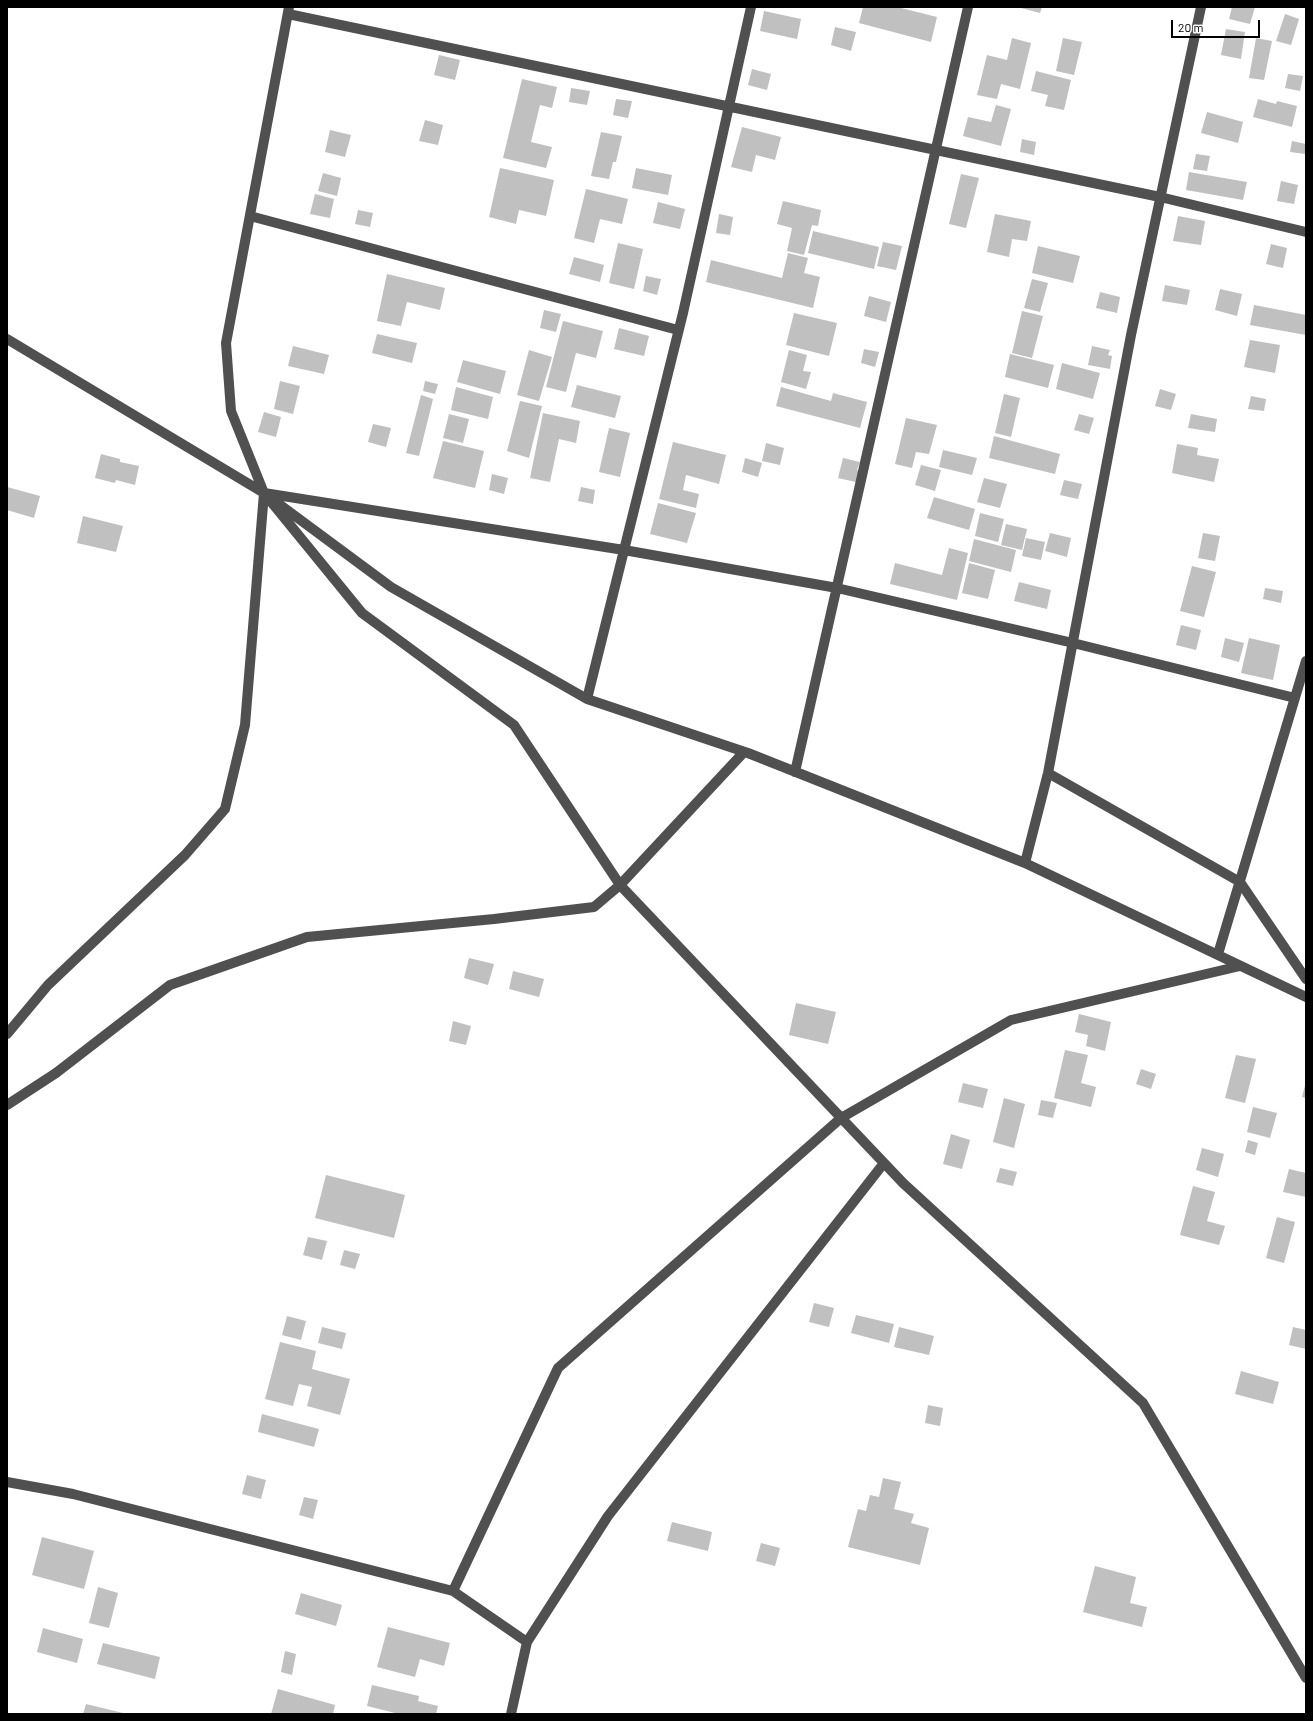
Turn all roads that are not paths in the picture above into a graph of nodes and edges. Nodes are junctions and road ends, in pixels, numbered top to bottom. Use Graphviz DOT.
graph roads {
  1 [pos="752,7"];
  2 [pos="968,7"];
  3 [pos="1201,7"];
  4 [pos="289,11"];
  5 [pos="729,107"];
  6 [pos="936,150"];
  7 [pos="1160,197"];
  8 [pos="250,216"];
  9 [pos="1306,232"];
  10 [pos="678,330"];
  11 [pos="7,339"];
  12 [pos="264,493"];
  13 [pos="624,550"];
  14 [pos="837,588"];
  15 [pos="1073,643"];
  16 [pos="1306,662"];
  17 [pos="1303,680"];
  18 [pos="1295,698"];
  19 [pos="587,699"];
  20 [pos="744,752"];
  21 [pos="795,772"];
  22 [pos="1048,773"];
  23 [pos="1025,862"];
  24 [pos="1240,882"];
  25 [pos="620,885"];
  26 [pos="1218,954"];
  27 [pos="1240,966"];
  28 [pos="1306,979"];
  29 [pos="1306,997"];
  30 [pos="7,1034"];
  31 [pos="7,1105"];
  32 [pos="841,1118"];
  33 [pos="884,1163"];
  34 [pos="7,1482"];
  35 [pos="453,1591"];
  36 [pos="527,1642"];
  37 [pos="1306,1678"];
  38 [pos="511,1714"];
  1 -- 5 [label="street"];
  2 -- 6 [label="street"];
  3 -- 7 [label="street"];
  4 -- 5 [label="street"];
  4 -- 8 [label="street"];
  5 -- 6 [label="street"];
  5 -- 10 [label="street"];
  6 -- 7 [label="street"];
  6 -- 14 [label="street"];
  7 -- 9 [label="street"];
  7 -- 15 [label="street"];
  8 -- 10 [label="street"];
  8 -- 12 [label="street"];
  10 -- 13 [label="street"];
  11 -- 12 [label="street"];
  12 -- 13 [label="street"];
  12 -- 19 [label="street"];
  12 -- 25 [label="street"];
  12 -- 30 [label="street"];
  13 -- 14 [label="street"];
  13 -- 19 [label="street"];
  14 -- 15 [label="street"];
  14 -- 21 [label="street"];
  15 -- 18 [label="street"];
  15 -- 22 [label="street"];
  16 -- 17 [label="street"];
  17 -- 18 [label="street"];
  18 -- 24 [label="street"];
  19 -- 20 [label="street"];
  20 -- 21 [label="street"];
  20 -- 25 [label="street"];
  21 -- 23 [label="street"];
  22 -- 23 [label="street"];
  22 -- 24 [label="street"];
  23 -- 26 [label="street"];
  24 -- 26 [label="street"];
  24 -- 28 [label="street"];
  25 -- 31 [label="street"];
  25 -- 32 [label="street"];
  26 -- 27 [label="street"];
  27 -- 29 [label="street"];
  27 -- 32 [label="street"];
  32 -- 33 [label="street"];
  32 -- 35 [label="street"];
  33 -- 36 [label="street"];
  33 -- 37 [label="street"];
  34 -- 35 [label="street"];
  35 -- 36 [label="street"];
  36 -- 38 [label="street"];
}
